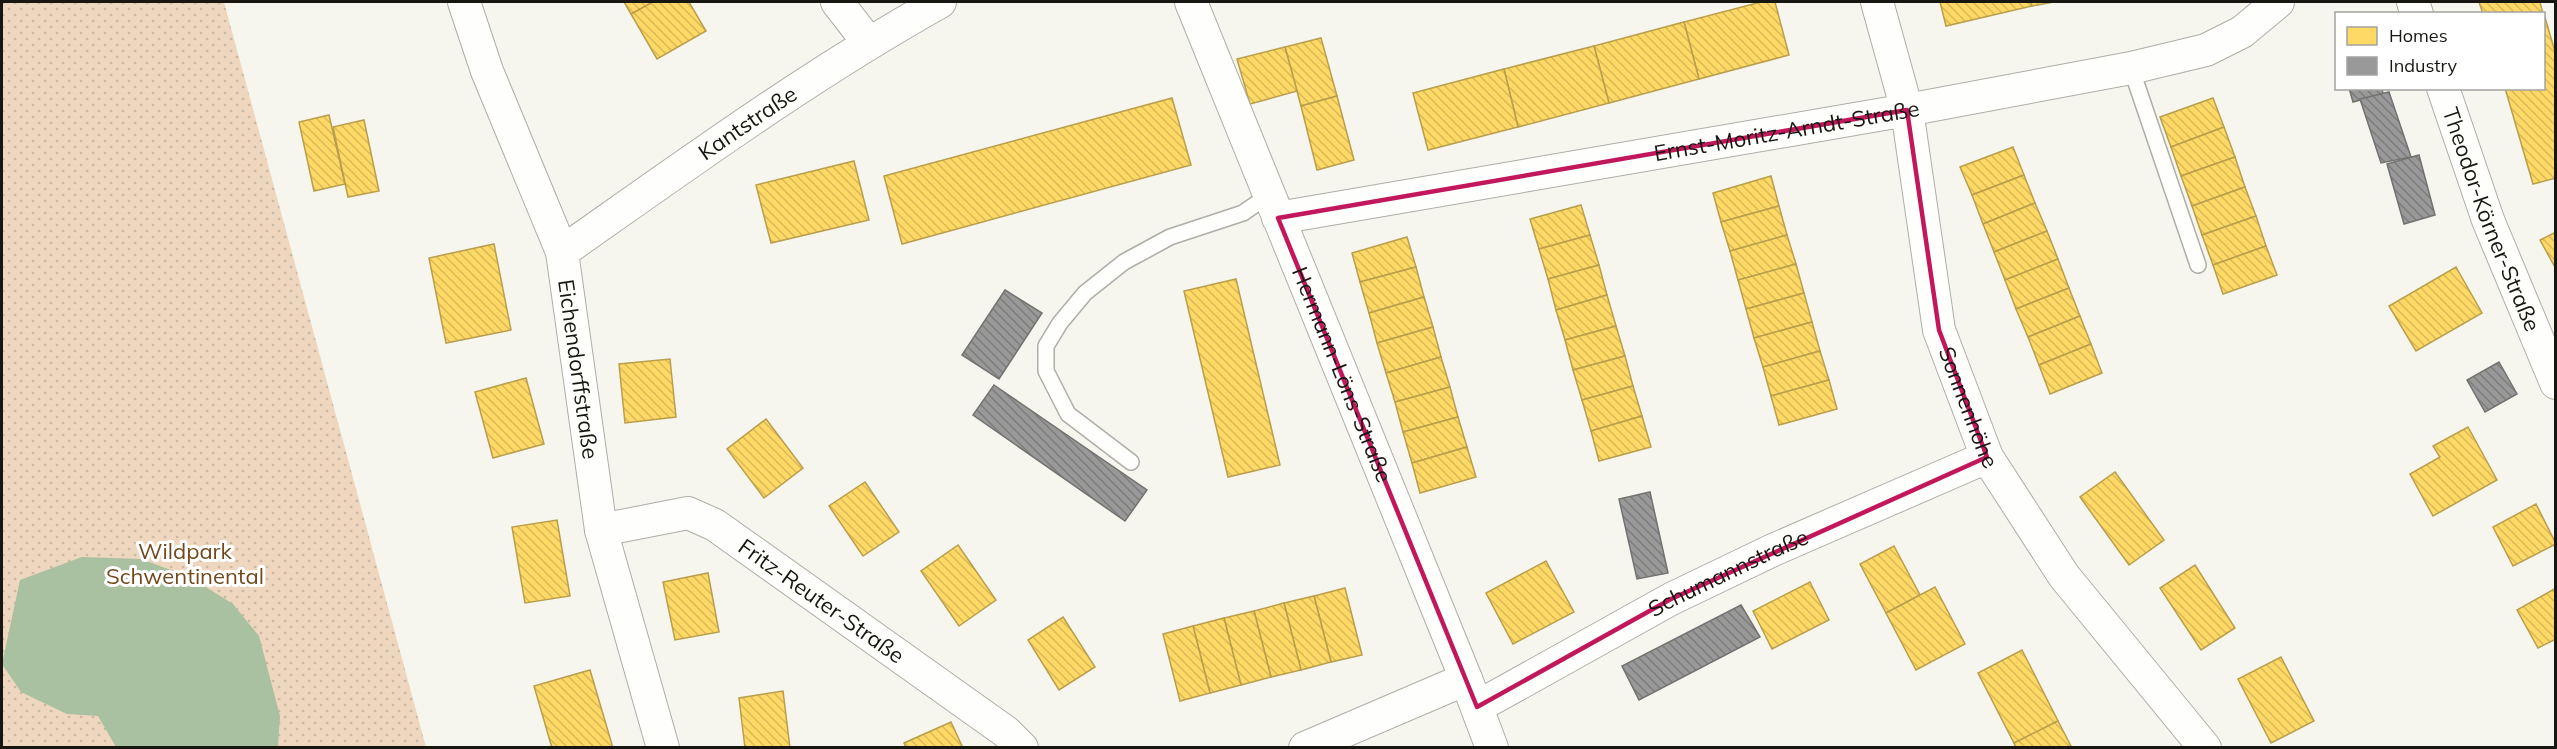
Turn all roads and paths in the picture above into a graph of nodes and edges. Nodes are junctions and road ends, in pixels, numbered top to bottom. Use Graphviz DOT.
graph roads {
  1 [pos="464,2"];
  2 [pos="837,2"];
  3 [pos="939,2"];
  4 [pos="1191,2"];
  5 [pos="1876,2"];
  6 [pos="2278,2"];
  7 [pos="868,42"];
  8 [pos="2131,68"];
  9 [pos="2444,90"];
  10 [pos="1907,110"];
  11 [pos="1274,206"];
  12 [pos="562,252"];
  13 [pos="2198,265"];
  14 [pos="2556,383"];
  15 [pos="1987,457"];
  16 [pos="1131,462"];
  17 [pos="601,530"];
  18 [pos="1472,693"];
  19 [pos="663,747"];
  20 [pos="1022,747"];
  21 [pos="1305,747"];
  22 [pos="1492,747"];
  23 [pos="2205,747"];
  1 -- 12 [label="street, Eichendorffstraße"];
  2 -- 7 [label="street"];
  3 -- 7 [label="street, Kantstraße"];
  4 -- 11 [label="street, Hermann-Löns-Straße"];
  5 -- 10 [label="street, Sonnenhöhe"];
  6 -- 8 [label="street, Ernst-Moritz-Arndt-Straße"];
  7 -- 12 [label="street, Kantstraße"];
  8 -- 10 [label="street, Ernst-Moritz-Arndt-Straße"];
  8 -- 13 [label="lane"];
  9 -- 14 [label="street, Theodor-Körner-Straße"];
  10 -- 11 [label="street, Ernst-Moritz-Arndt-Straße"];
  10 -- 15 [label="street, Sonnenhöhe"];
  11 -- 16 [label="lane"];
  11 -- 18 [label="street, Hermann-Löns-Straße"];
  12 -- 17 [label="street, Eichendorffstraße"];
  15 -- 18 [label="street, Schumannstraße"];
  15 -- 23 [label="street, Sonnenhöhe"];
  17 -- 19 [label="street, Eichendorffstraße"];
  17 -- 20 [label="street, Fritz-Reuter-Straße"];
  18 -- 21 [label="street"];
  18 -- 22 [label="street, Hermann-Löns-Straße"];
}
